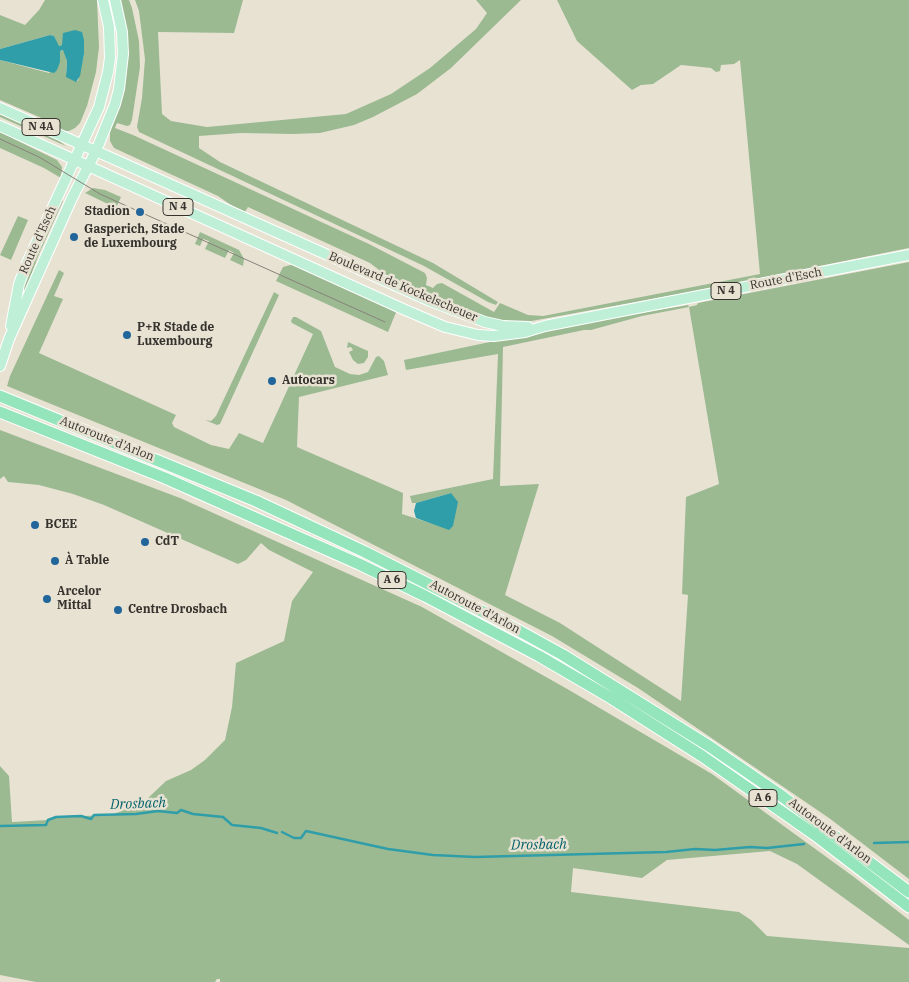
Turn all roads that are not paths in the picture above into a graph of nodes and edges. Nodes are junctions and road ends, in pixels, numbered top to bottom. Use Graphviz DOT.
graph roads {
  1 [pos="103,0"];
  2 [pos="115,0"];
  3 [pos="0,108"];
  4 [pos="0,126"];
  5 [pos="82,145"];
  6 [pos="96,152"];
  7 [pos="75,160"];
  8 [pos="89,166"];
  9 [pos="909,255"];
  10 [pos="546,326"];
  11 [pos="9,339"];
  12 [pos="0,366"];
  13 [pos="0,396"];
  14 [pos="0,412"];
  15 [pos="909,892"];
  16 [pos="909,907"];
  1 -- 5 [label="main road, Route d'Esch"];
  2 -- 6 [label="main road, Route d'Esch"];
  3 -- 5 [label="main road, Boulevard de Kockelscheuer / N 4A"];
  4 -- 7 [label="main road, Boulevard de Kockelscheuer / N 4A"];
  5 -- 6 [label="main road, Boulevard de Kockelscheuer / N 4"];
  5 -- 7 [label="main road, Route d'Esch"];
  6 -- 8 [label="main road, Route d'Esch"];
  6 -- 10 [label="main road, Boulevard de Kockelscheuer / N 4"];
  7 -- 8 [label="main road, Boulevard de Kockelscheuer / N 4"];
  7 -- 11 [label="main road, Route d'Esch"];
  8 -- 10 [label="main road, Boulevard de Kockelscheuer / N 4"];
  8 -- 11 [label="main road, Route d'Esch"];
  9 -- 10 [label="main road, Route d'Esch / N 4"];
  11 -- 12 [label="main road, Route d'Esch"];
  13 -- 15 [label="highway, Autoroute d'Arlon / A 6"];
  14 -- 16 [label="highway, Autoroute d'Arlon / A 6"];
}
